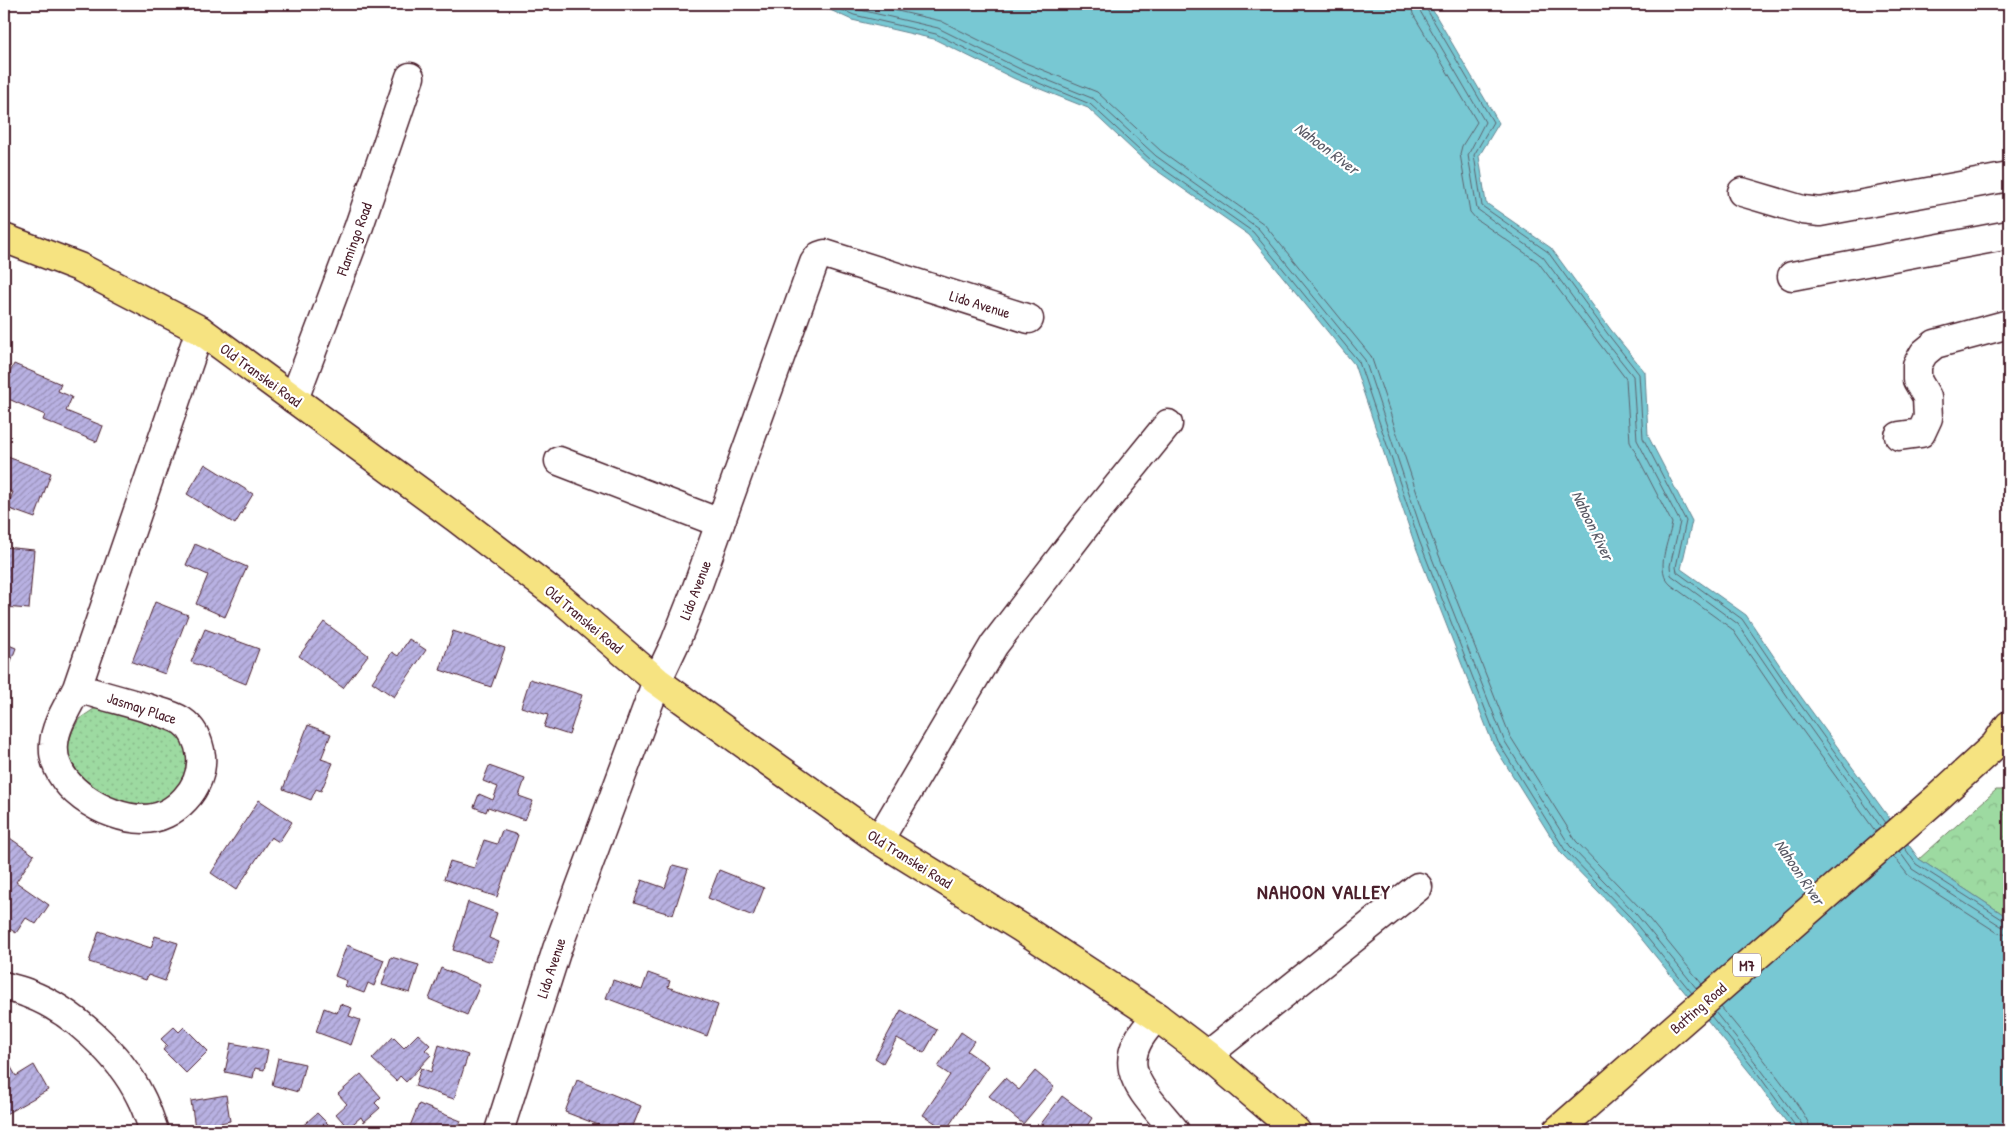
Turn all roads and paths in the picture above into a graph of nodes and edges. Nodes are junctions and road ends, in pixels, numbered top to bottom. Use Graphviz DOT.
graph roads {
  1 [pos="410,77"];
  2 [pos="2009,177"];
  3 [pos="1742,192"];
  4 [pos="2009,235"];
  5 [pos="4,238"];
  6 [pos="1792,276"];
  7 [pos="1029,319"];
  8 [pos="2009,324"];
  9 [pos="200,330"];
  10 [pos="294,399"];
  11 [pos="1168,424"];
  12 [pos="1899,436"];
  13 [pos="559,461"];
  14 [pos="720,523"];
  15 [pos="657,681"];
  16 [pos="77,688"];
  17 [pos="2005,736"];
  18 [pos="879,840"];
  19 [pos="1418,886"];
  20 [pos="4,986"];
  21 [pos="1157,1017"];
  22 [pos="1207,1055"];
  23 [pos="1238,1083"];
  24 [pos="154,1131"];
  25 [pos="499,1131"];
  26 [pos="1175,1131"];
  27 [pos="1272,1131"];
  28 [pos="1296,1131"];
  29 [pos="1557,1131"];
  1 -- 10 [label="street, Flamingo Road"];
  2 -- 3 [label="street"];
  4 -- 6 [label="street"];
  5 -- 9 [label="main road, Old Transkei Road"];
  7 -- 14 [label="street, Lido Avenue"];
  8 -- 12 [label="street"];
  9 -- 10 [label="main road, Old Transkei Road"];
  9 -- 16 [label="street, Jasmay Place"];
  10 -- 15 [label="main road, Old Transkei Road"];
  11 -- 18 [label="street"];
  13 -- 14 [label="street"];
  14 -- 15 [label="street, Lido Avenue"];
  15 -- 18 [label="main road, Old Transkei Road"];
  15 -- 25 [label="street, Lido Avenue"];
  16 -- 16 [label="street, Jasmay Place"];
  17 -- 29 [label="main road, Batting Road / M7"];
  18 -- 21 [label="main road, Old Transkei Road"];
  19 -- 22 [label="street"];
  20 -- 24 [label="street"];
  21 -- 22 [label="main road, Old Transkei Road"];
  21 -- 26 [label="street"];
  22 -- 23 [label="main road, Old Transkei Road"];
  23 -- 27 [label="main road, Old Transkei Road"];
  23 -- 28 [label="main road, Old Transkei Road"];
}
